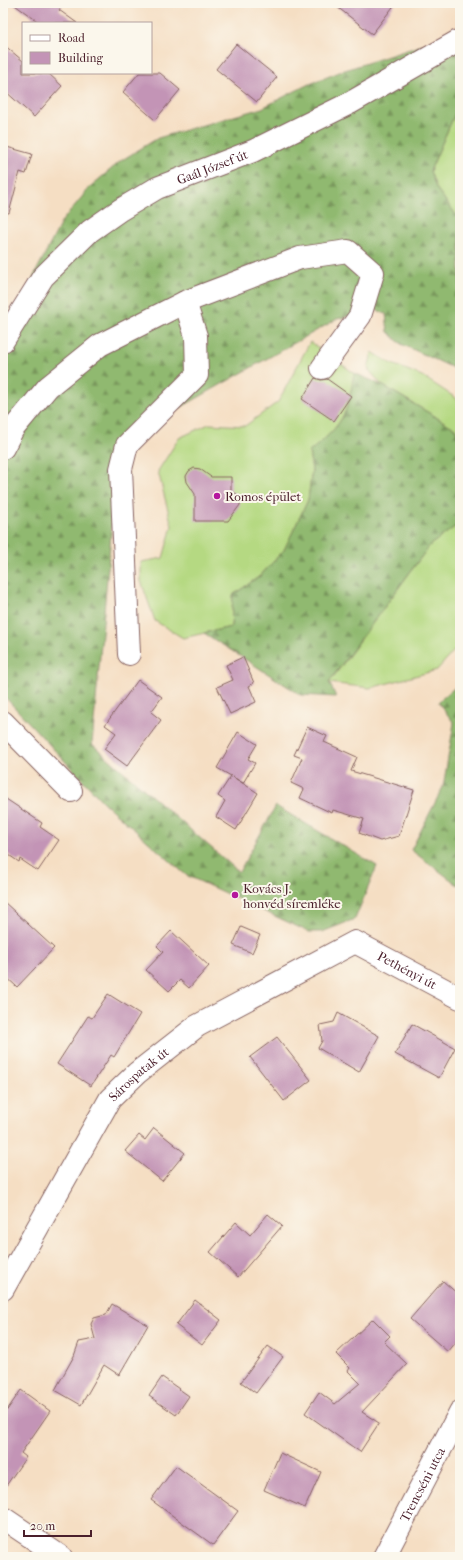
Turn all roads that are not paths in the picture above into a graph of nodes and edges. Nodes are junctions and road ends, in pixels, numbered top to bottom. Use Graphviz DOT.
graph roads {
  1 [pos="460,40"];
  2 [pos="185,302"];
  3 [pos="3,341"];
  4 [pos="322,368"];
  5 [pos="3,448"];
  6 [pos="129,654"];
  7 [pos="3,722"];
  8 [pos="71,791"];
  9 [pos="355,942"];
  10 [pos="460,998"];
  11 [pos="3,1289"];
  12 [pos="460,1412"];
  13 [pos="3,1518"];
  14 [pos="60,1557"];
  15 [pos="384,1557"];
  1 -- 3 [label="street, Gaál József út"];
  2 -- 4 [label="street"];
  2 -- 5 [label="street"];
  2 -- 6 [label="street"];
  7 -- 8 [label="street"];
  9 -- 10 [label="street, Pethényi út"];
  9 -- 11 [label="street, Sárospatak út"];
  12 -- 15 [label="street, Trencséni utca"];
  13 -- 14 [label="street"];
}
